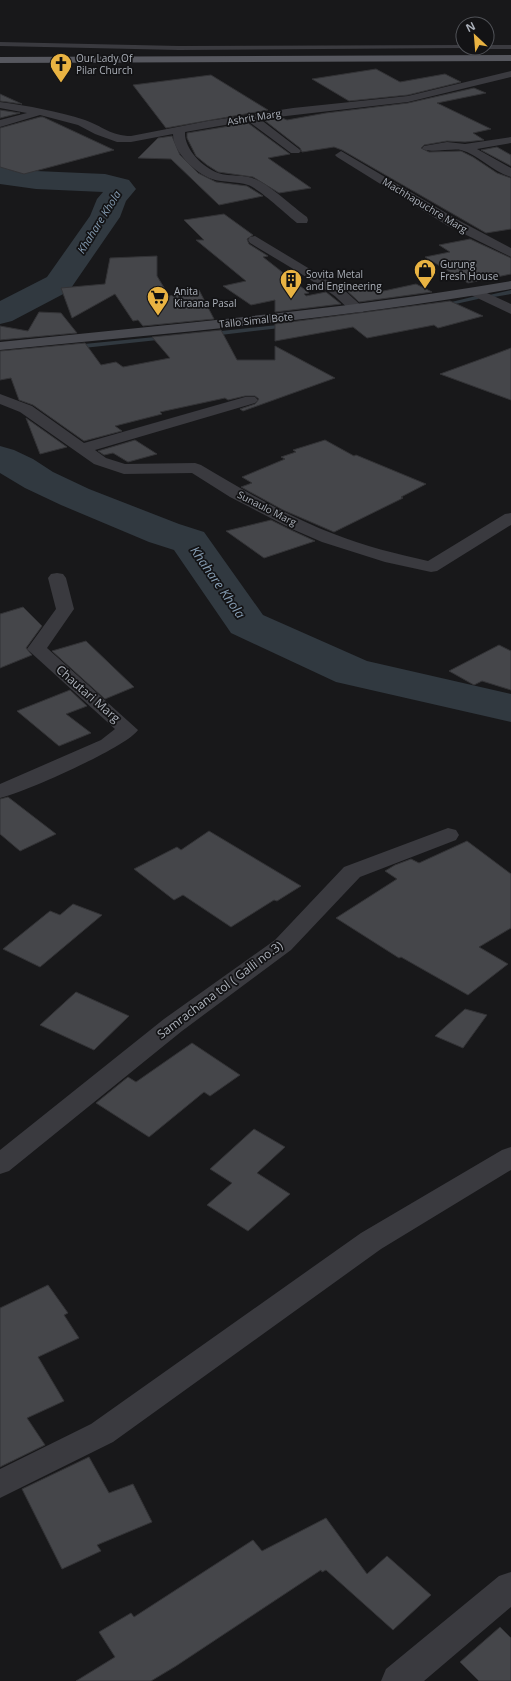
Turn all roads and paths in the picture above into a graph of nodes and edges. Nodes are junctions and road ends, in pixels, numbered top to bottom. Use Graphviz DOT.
graph roads {
  1 [pos="0,44"];
  2 [pos="455,47"];
  3 [pos="495,47"];
  4 [pos="511,47"];
  5 [pos="511,58"];
  6 [pos="0,60"];
  7 [pos="511,74"];
  8 [pos="0,105"];
  9 [pos="44,112"];
  10 [pos="251,118"];
  11 [pos="0,124"];
  12 [pos="179,130"];
  13 [pos="511,140"];
  14 [pos="465,147"];
  15 [pos="428,148"];
  16 [pos="295,151"];
  17 [pos="341,155"];
  18 [pos="511,173"];
  19 [pos="302,220"];
  20 [pos="255,240"];
  21 [pos="511,253"];
  22 [pos="511,285"];
  23 [pos="476,292"];
  24 [pos="358,309"];
  25 [pos="511,310"];
  26 [pos="0,346"];
  27 [pos="0,399"];
  28 [pos="250,400"];
  29 [pos="83,448"];
  30 [pos="511,518"];
  31 [pos="57,578"];
  32 [pos="0,792"];
  33 [pos="448,835"];
  34 [pos="511,1157"];
  35 [pos="0,1164"];
  36 [pos="0,1484"];
  37 [pos="511,1587"];
  38 [pos="398,1681"];
  1 -- 2 [label="lane"];
  3 -- 4 [label="lane"];
  5 -- 6 [label="main road"];
  7 -- 10 [label="street, Ashrit Marg"];
  8 -- 9 [label="street, Ashrit Marg"];
  9 -- 11 [label="street"];
  9 -- 12 [label="street, Ashrit Marg"];
  10 -- 12 [label="street, Ashrit Marg"];
  10 -- 16 [label="street"];
  12 -- 19 [label="street"];
  13 -- 14 [label="street"];
  14 -- 15 [label="street"];
  14 -- 18 [label="street"];
  17 -- 21 [label="street, Machhapuchre Marg"];
  20 -- 24 [label="street"];
  22 -- 23 [label="main road, Tallo Simal Bote"];
  23 -- 24 [label="main road, Tallo Simal Bote"];
  23 -- 25 [label="street"];
  24 -- 26 [label="main road, Tallo Simal Bote"];
  27 -- 29 [label="street, Sunaulo Marg"];
  28 -- 29 [label="street"];
  29 -- 30 [label="street, Sunaulo Marg"];
  31 -- 32 [label="street, Chautari Marg"];
  33 -- 35 [label="street, Samrachana tol ( Galli no.3)"];
  34 -- 36 [label="street"];
  37 -- 38 [label="street"];
}
